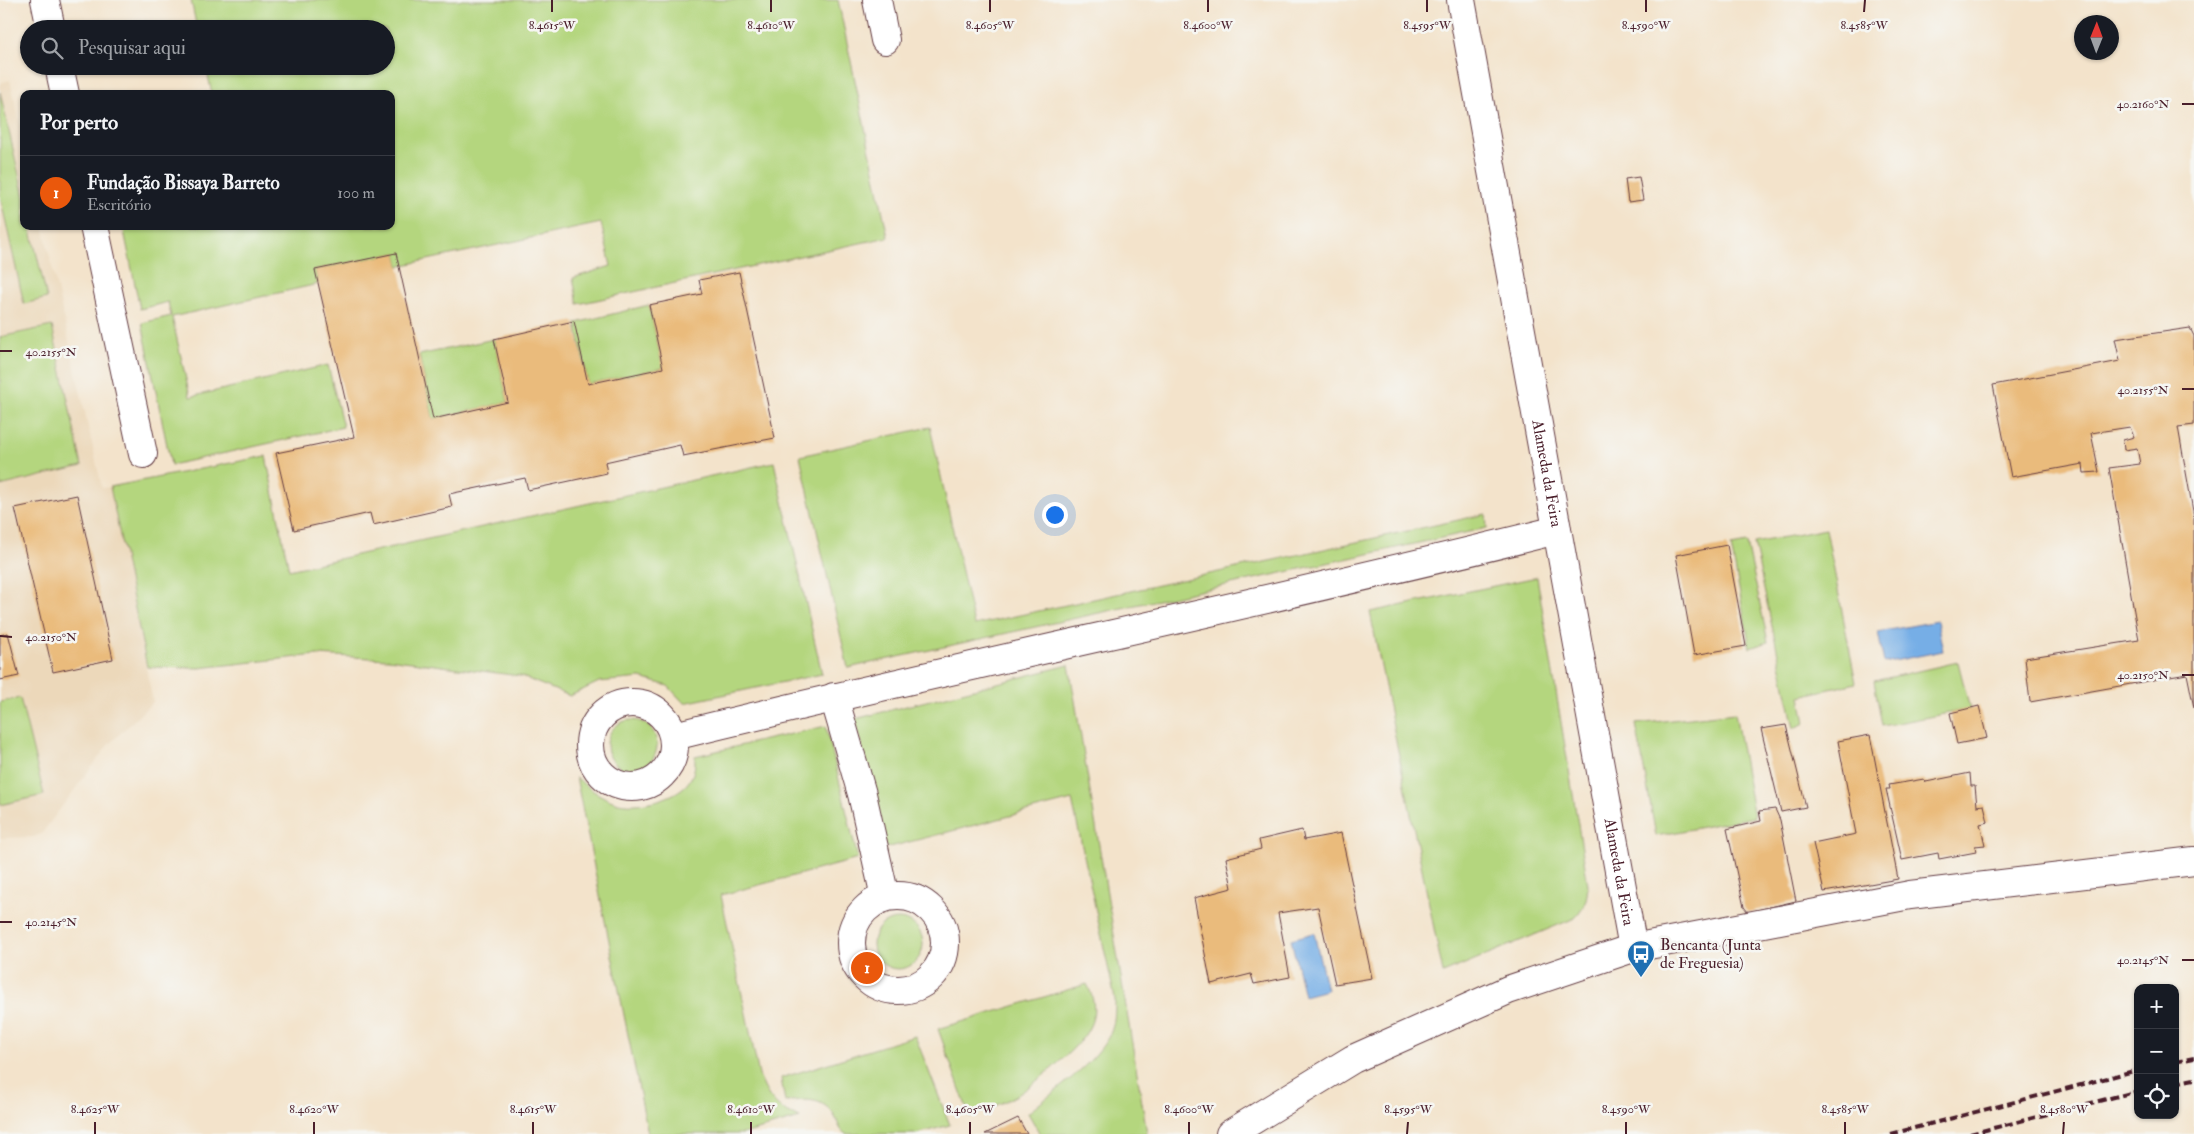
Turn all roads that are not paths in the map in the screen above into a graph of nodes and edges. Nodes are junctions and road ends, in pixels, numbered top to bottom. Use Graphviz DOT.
graph roads {
  1 [pos="45,0"];
  2 [pos="877,0"];
  3 [pos="1461,0"];
  4 [pos="49,20"];
  5 [pos="885,40"];
  6 [pos="61,75"];
  7 [pos="64,90"];
  8 [pos="95,230"];
  9 [pos="143,454"];
  10 [pos="1557,530"];
  11 [pos="834,697"];
  12 [pos="674,736"];
  13 [pos="2194,861"];
  14 [pos="885,897"];
  15 [pos="1633,948"];
  16 [pos="1230,1134"];
  1 -- 4 [label="street"];
  2 -- 5 [label="street"];
  3 -- 10 [label="street, Alameda da Feira"];
  6 -- 7 [label="street"];
  8 -- 9 [label="street"];
  10 -- 11 [label="street"];
  10 -- 15 [label="street, Alameda da Feira"];
  11 -- 12 [label="street"];
  11 -- 14 [label="street"];
  13 -- 15 [label="street"];
  15 -- 16 [label="street"];
}
